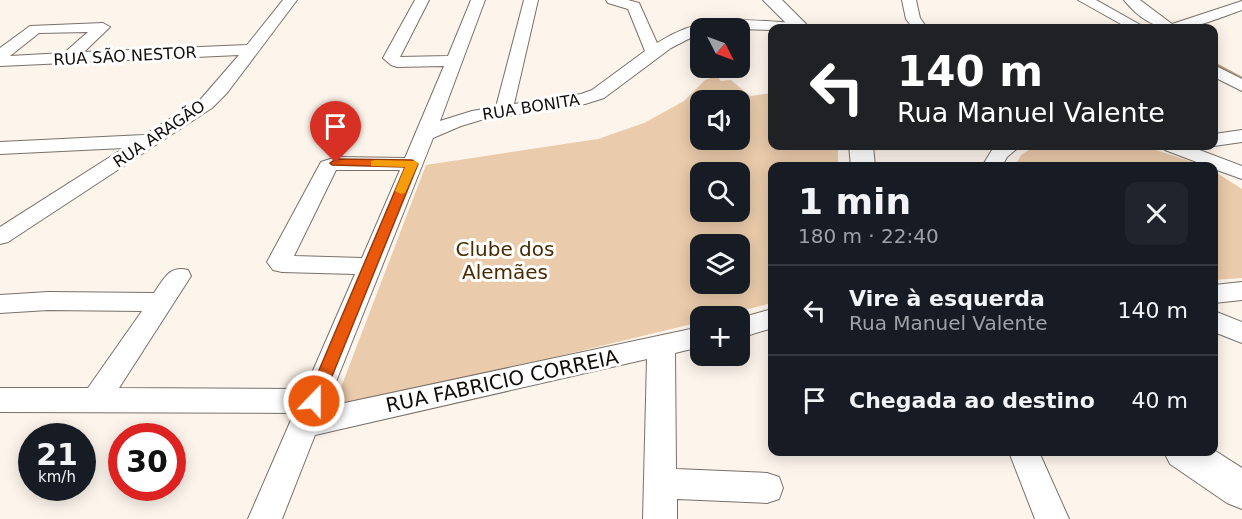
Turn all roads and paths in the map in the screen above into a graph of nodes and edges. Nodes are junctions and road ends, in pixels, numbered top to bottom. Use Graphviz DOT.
graph roads {
  1 [pos="290,0"];
  2 [pos="422,0"];
  3 [pos="478,0"];
  4 [pos="531,0"];
  5 [pos="613,0"];
  6 [pos="770,0"];
  7 [pos="909,0"];
  8 [pos="1085,0"];
  9 [pos="1131,0"];
  10 [pos="1242,5"];
  11 [pos="1144,10"];
  12 [pos="1110,13"];
  13 [pos="792,24"];
  14 [pos="917,24"];
  15 [pos="1131,24"];
  16 [pos="1162,24"];
  17 [pos="1187,24"];
  18 [pos="768,27"];
  19 [pos="251,50"];
  20 [pos="654,54"];
  21 [pos="0,56"];
  22 [pos="68,58"];
  23 [pos="1218,58"];
  24 [pos="0,61"];
  25 [pos="452,61"];
  26 [pos="1242,71"];
  27 [pos="1218,72"];
  28 [pos="1242,86"];
  29 [pos="504,110"];
  30 [pos="424,135"];
  31 [pos="1242,136"];
  32 [pos="1218,139"];
  33 [pos="151,141"];
  34 [pos="0,148"];
  35 [pos="1183,150"];
  36 [pos="1211,150"];
  37 [pos="1217,162"];
  38 [pos="1218,162"];
  39 [pos="412,164"];
  40 [pos="1242,171"];
  41 [pos="0,237"];
  42 [pos="370,266"];
  43 [pos="179,276"];
  44 [pos="1242,291"];
  45 [pos="1218,294"];
  46 [pos="163,302"];
  47 [pos="0,304"];
  48 [pos="768,320"];
  49 [pos="1218,323"];
  50 [pos="750,325"];
  51 [pos="1242,333"];
  52 [pos="690,339"];
  53 [pos="661,346"];
  54 [pos="0,400"];
  55 [pos="96,400"];
  56 [pos="309,413"];
  57 [pos="1026,456"];
  58 [pos="1190,456"];
  59 [pos="661,483"];
  60 [pos="767,489"];
  61 [pos="1242,490"];
  62 [pos="265,519"];
  63 [pos="660,519"];
  64 [pos="1052,519"];
  1 -- 19 [label="street, RUA ARAGÃO"];
  2 -- 25 [label="street"];
  3 -- 25 [label="street"];
  4 -- 29 [label="street"];
  5 -- 20 [label="street"];
  6 -- 13 [label="main road"];
  7 -- 14 [label="street"];
  8 -- 12 [label="street"];
  9 -- 11 [label="street"];
  10 -- 17 [label="street"];
  11 -- 12 [label="street"];
  11 -- 16 [label="street"];
  12 -- 15 [label="street"];
  18 -- 20 [label="street, RUA BONITA"];
  19 -- 22 [label="street, RUA SÃO NESTOR"];
  19 -- 33 [label="street, RUA ARAGÃO"];
  20 -- 29 [label="street, RUA BONITA"];
  21 -- 22 [label="street"];
  22 -- 24 [label="street, RUA SÃO NESTOR"];
  23 -- 26 [label="street"];
  25 -- 30 [label="street"];
  27 -- 28 [label="street"];
  29 -- 30 [label="street, RUA BONITA"];
  30 -- 39 [label="street"];
  31 -- 32 [label="street"];
  33 -- 34 [label="street"];
  33 -- 41 [label="street, RUA ARAGÃO"];
  35 -- 37 [label="street"];
  36 -- 40 [label="street"];
  38 -- 40 [label="street"];
  39 -- 42 [label="street"];
  39 -- 42 [label="street"];
  42 -- 56 [label="street"];
  43 -- 46 [label="street"];
  44 -- 45 [label="street"];
  46 -- 47 [label="street"];
  46 -- 55 [label="street"];
  48 -- 50 [label="street"];
  49 -- 51 [label="street"];
  52 -- 53 [label="street, RUA FABRICIO CORREIA"];
  53 -- 56 [label="street, RUA FABRICIO CORREIA"];
  53 -- 59 [label="street"];
  54 -- 55 [label="street, RUA FABRICIO CORREIA"];
  55 -- 56 [label="street, RUA FABRICIO CORREIA"];
  56 -- 62 [label="street"];
  57 -- 64 [label="street"];
  58 -- 61 [label="main road"];
  59 -- 60 [label="street"];
  59 -- 63 [label="street"];
}
